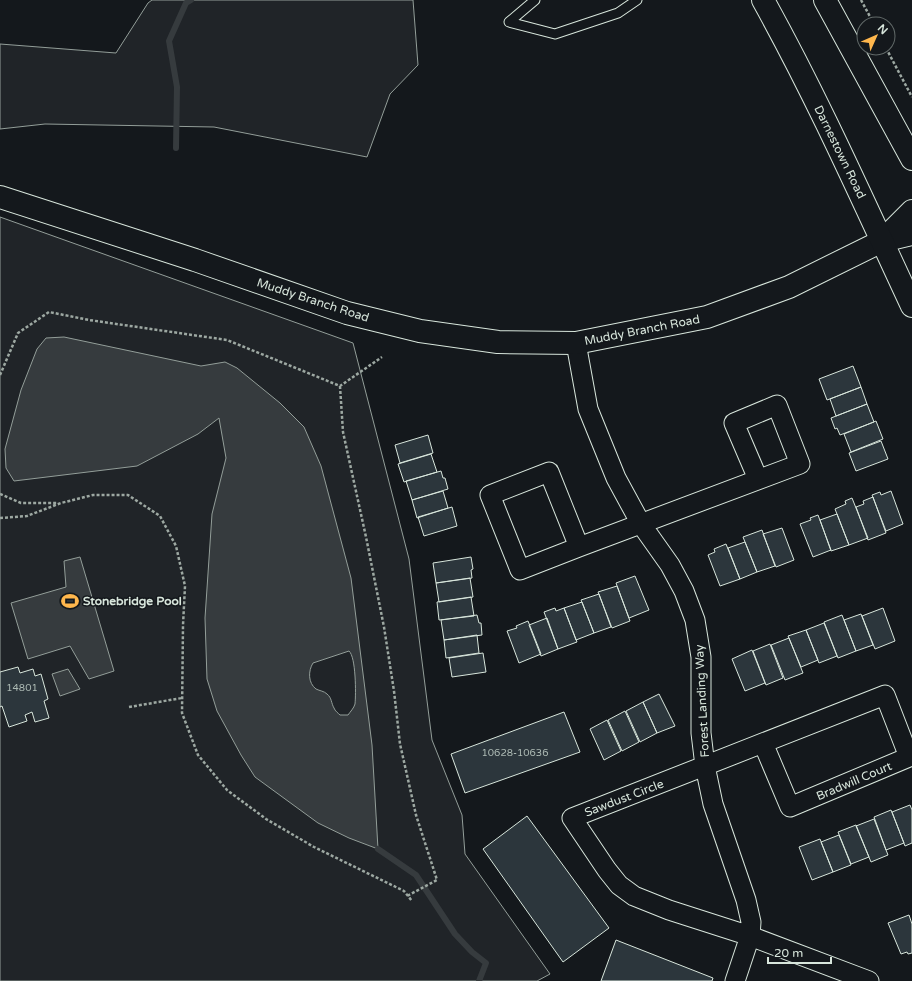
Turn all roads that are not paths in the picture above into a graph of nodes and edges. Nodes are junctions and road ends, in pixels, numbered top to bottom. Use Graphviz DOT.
graph roads {
  1 [pos="535,0"];
  2 [pos="637,0"];
  3 [pos="763,0"];
  4 [pos="825,0"];
  5 [pos="912,159"];
  6 [pos="0,197"];
  7 [pos="912,211"];
  8 [pos="912,234"];
  9 [pos="882,241"];
  10 [pos="912,306"];
  11 [pos="576,343"];
  12 [pos="758,479"];
  13 [pos="641,524"];
  14 [pos="579,547"];
  15 [pos="763,743"];
  16 [pos="705,766"];
  17 [pos="750,936"];
  18 [pos="735,981"];
  19 [pos="870,981"];
  1 -- 2 [label="lane"];
  3 -- 9 [label="main road, Darnestown Road"];
  4 -- 5 [label="main road"];
  6 -- 11 [label="main road, Muddy Branch Road"];
  7 -- 9 [label="main road, Muddy Branch Road"];
  8 -- 9 [label="main road, Muddy Branch Road"];
  9 -- 10 [label="main road, Darnestown Road"];
  9 -- 11 [label="main road, Muddy Branch Road"];
  11 -- 13 [label="street, Forest Landing Way"];
  12 -- 13 [label="street"];
  13 -- 14 [label="street"];
  13 -- 16 [label="street, Forest Landing Way"];
  14 -- 14 [label="street"];
  15 -- 15 [label="street, Bradwill Court"];
  15 -- 16 [label="street, Bradwill Court"];
  16 -- 17 [label="street, Forest Landing Way"];
  16 -- 17 [label="street, Sawdust Circle"];
  17 -- 18 [label="street, Forest Landing Way"];
  17 -- 19 [label="street"];
}
